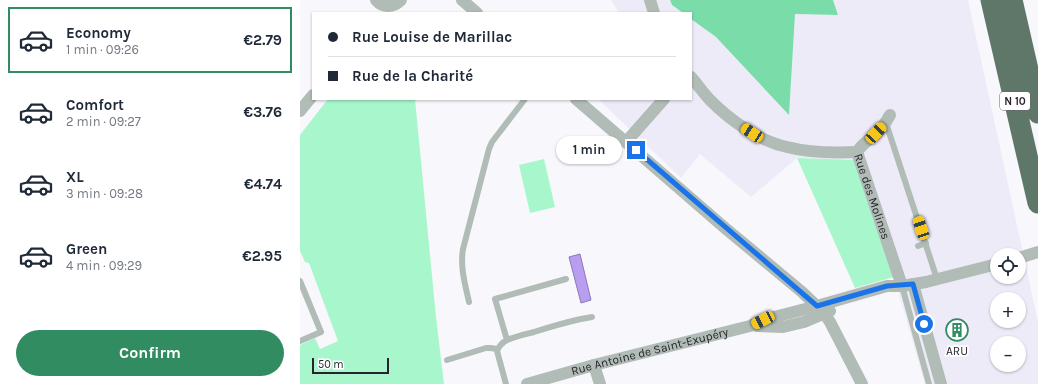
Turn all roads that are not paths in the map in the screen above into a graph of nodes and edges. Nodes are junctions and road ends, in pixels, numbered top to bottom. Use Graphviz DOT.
graph roads {
  1 [pos="401,0"];
  2 [pos="462,0"];
  3 [pos="650,0"];
  4 [pos="991,0"];
  5 [pos="1012,0"];
  6 [pos="378,6"];
  7 [pos="476,12"];
  8 [pos="654,12"];
  9 [pos="692,78"];
  10 [pos="524,100"];
  11 [pos="577,100"];
  12 [pos="663,100"];
  13 [pos="1038,113"];
  14 [pos="888,119"];
  15 [pos="626,142"];
  16 [pos="857,152"];
  17 [pos="1038,203"];
  18 [pos="926,244"];
  19 [pos="918,246"];
  20 [pos="1038,252"];
  21 [pos="1026,256"];
  22 [pos="990,266"];
  23 [pos="566,279"];
  24 [pos="937,279"];
  25 [pos="300,281"];
  26 [pos="907,285"];
  27 [pos="469,302"];
  28 [pos="821,310"];
  29 [pos="592,317"];
  30 [pos="507,340"];
  31 [pos="300,341"];
  32 [pos="498,349"];
  33 [pos="447,360"];
  34 [pos="594,365"];
  35 [pos="506,384"];
  36 [pos="527,384"];
  37 [pos="600,384"];
  38 [pos="862,384"];
  39 [pos="929,384"];
  40 [pos="941,384"];
  1 -- 6 [label="street"];
  2 -- 7 [label="street"];
  3 -- 8 [label="street"];
  4 -- 17 [label="highway, N 10"];
  5 -- 13 [label="highway, N 10"];
  9 -- 16 [label="street, Rue des Molines"];
  10 -- 27 [label="lane"];
  11 -- 15 [label="street"];
  12 -- 15 [label="street"];
  14 -- 16 [label="street"];
  14 -- 18 [label="lane"];
  15 -- 28 [label="street"];
  16 -- 26 [label="street, Rue des Molines"];
  18 -- 19 [label="lane"];
  18 -- 24 [label="lane"];
  20 -- 21 [label="street"];
  22 -- 24 [label="street, Rue Antoine de Saint-Exupéry"];
  23 -- 30 [label="lane"];
  24 -- 26 [label="street, Rue Antoine de Saint-Exupéry"];
  25 -- 31 [label="lane"];
  26 -- 28 [label="street, Rue Antoine de Saint-Exupéry"];
  26 -- 39 [label="lane"];
  26 -- 40 [label="street, Rue des Molines"];
  28 -- 34 [label="street, Rue Antoine de Saint-Exupéry"];
  28 -- 38 [label="street"];
  29 -- 30 [label="lane"];
  30 -- 32 [label="lane"];
  32 -- 33 [label="lane"];
  32 -- 35 [label="lane"];
  34 -- 36 [label="street, Rue Antoine de Saint-Exupéry"];
  34 -- 37 [label="street"];
}
